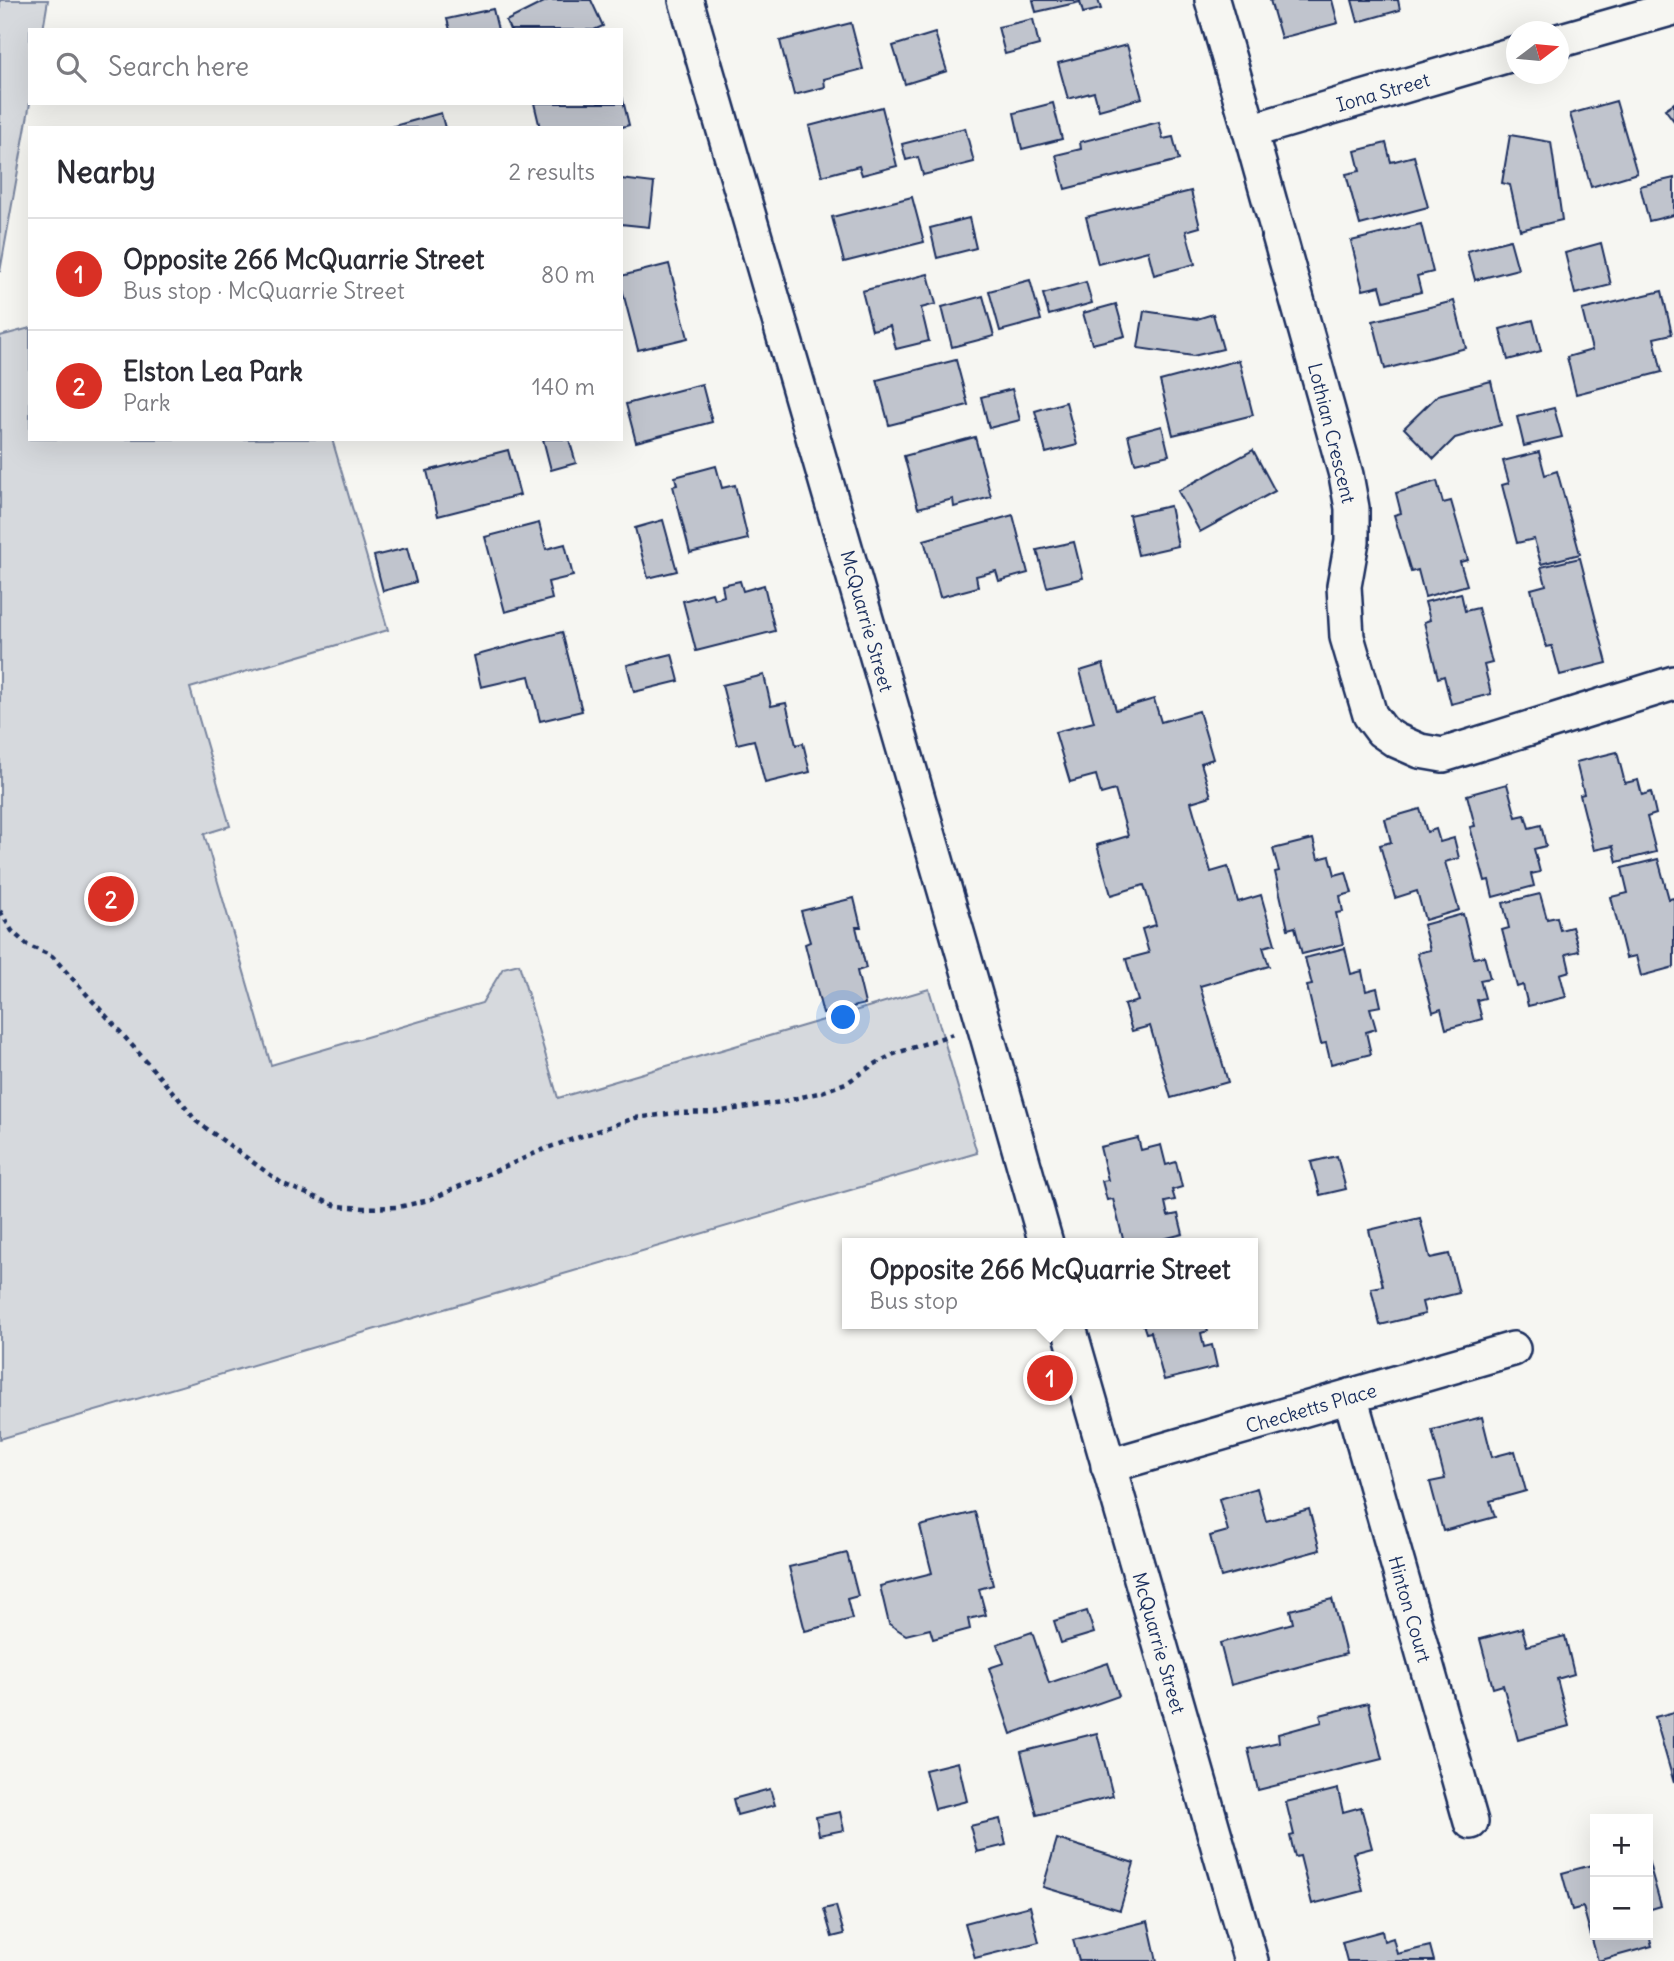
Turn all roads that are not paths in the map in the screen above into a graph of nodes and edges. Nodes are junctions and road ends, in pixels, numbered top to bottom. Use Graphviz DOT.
graph roads {
  1 [pos="686,0"];
  2 [pos="1212,0"];
  3 [pos="1674,8"];
  4 [pos="1569,38"];
  5 [pos="1506,56"];
  6 [pos="1250,131"];
  7 [pos="1674,683"];
  8 [pos="1045,1238"];
  9 [pos="1069,1329"];
  10 [pos="1513,1349"];
  11 [pos="1350,1396"];
  12 [pos="1108,1466"];
  13 [pos="1471,1822"];
  14 [pos="1251,1961"];
  1 -- 8 [label="street, McQuarrie Street"];
  2 -- 6 [label="street, Lothian Crescent"];
  3 -- 4 [label="street"];
  5 -- 6 [label="street, Iona Street"];
  6 -- 7 [label="street, Lothian Crescent"];
  9 -- 12 [label="street, McQuarrie Street"];
  10 -- 11 [label="street, Checketts Place"];
  11 -- 12 [label="street, Checketts Place"];
  11 -- 13 [label="street, Hinton Court"];
  12 -- 14 [label="street, McQuarrie Street"];
}
